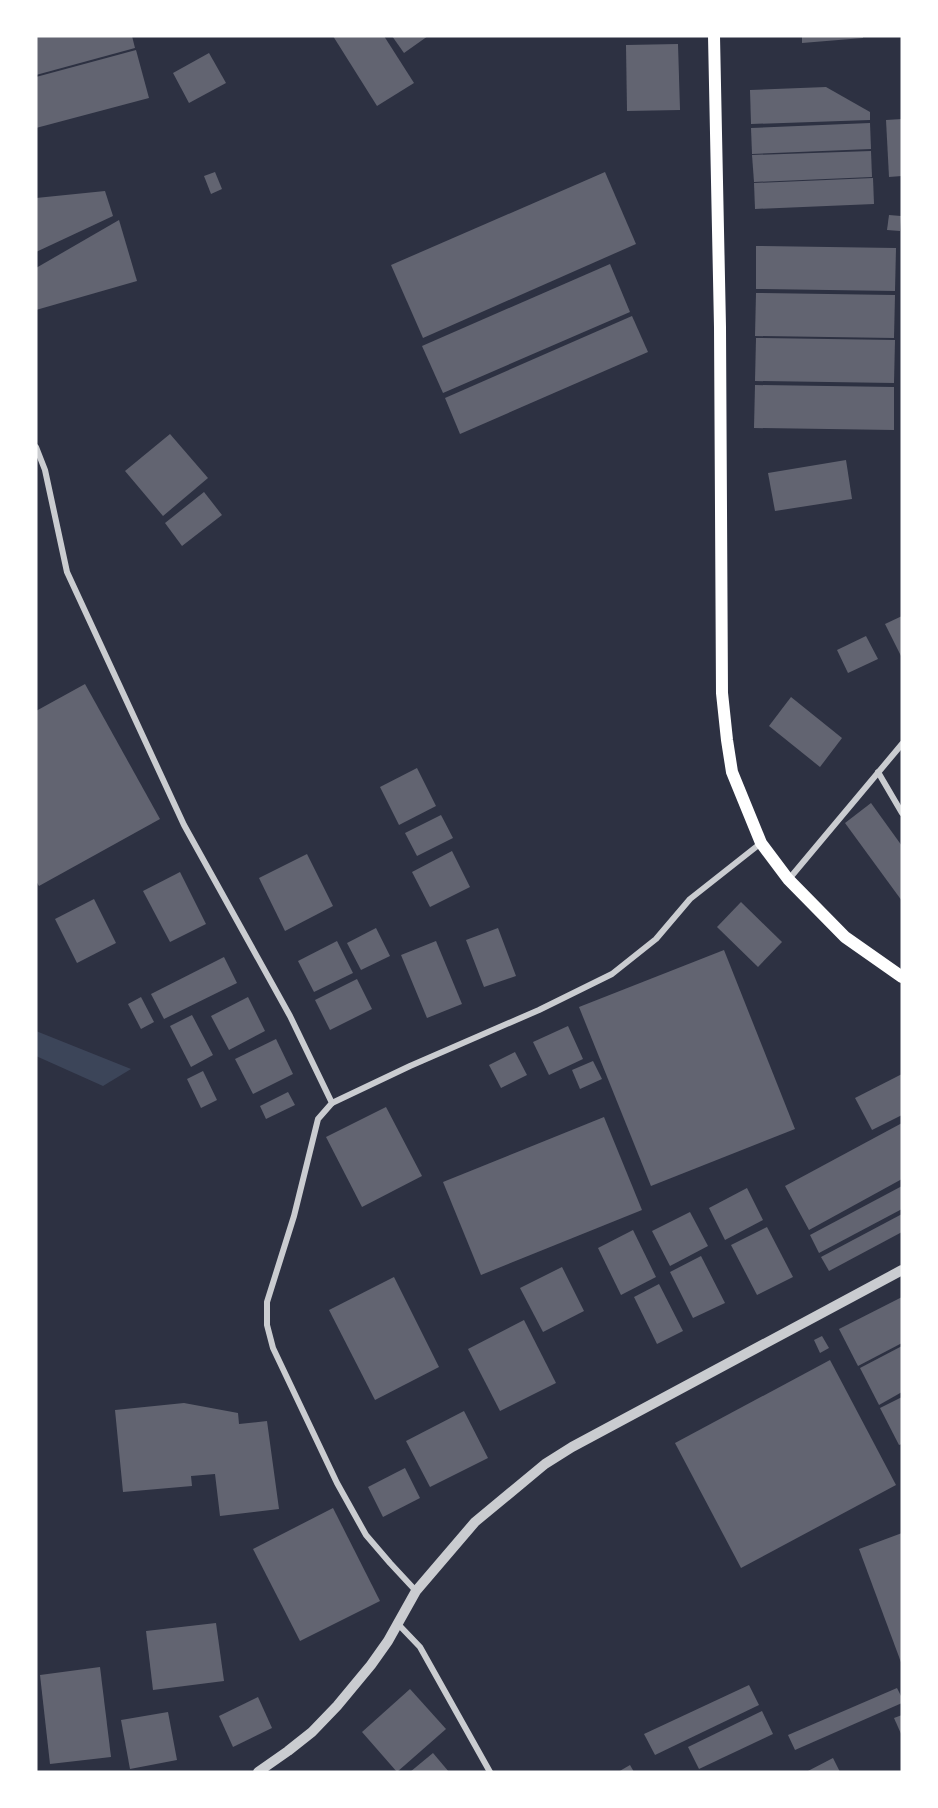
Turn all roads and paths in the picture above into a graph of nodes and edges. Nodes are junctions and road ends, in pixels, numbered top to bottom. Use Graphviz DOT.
graph roads {
  1 [pos="714,36"];
  2 [pos="36,447"];
  3 [pos="902,744"];
  4 [pos="878,772"];
  5 [pos="902,813"];
  6 [pos="761,843"];
  7 [pos="788,879"];
  8 [pos="902,977"];
  9 [pos="332,1103"];
  10 [pos="902,1270"];
  11 [pos="416,1591"];
  12 [pos="397,1623"];
  13 [pos="258,1772"];
  14 [pos="490,1772"];
  1 -- 6 [label="main road"];
  2 -- 9 [label="street"];
  3 -- 4 [label="street"];
  4 -- 5 [label="street"];
  4 -- 7 [label="street"];
  6 -- 7 [label="main road"];
  6 -- 9 [label="street"];
  7 -- 8 [label="main road"];
  9 -- 11 [label="street"];
  10 -- 11 [label="street"];
  11 -- 12 [label="street"];
  12 -- 13 [label="street"];
  12 -- 14 [label="street"];
}
